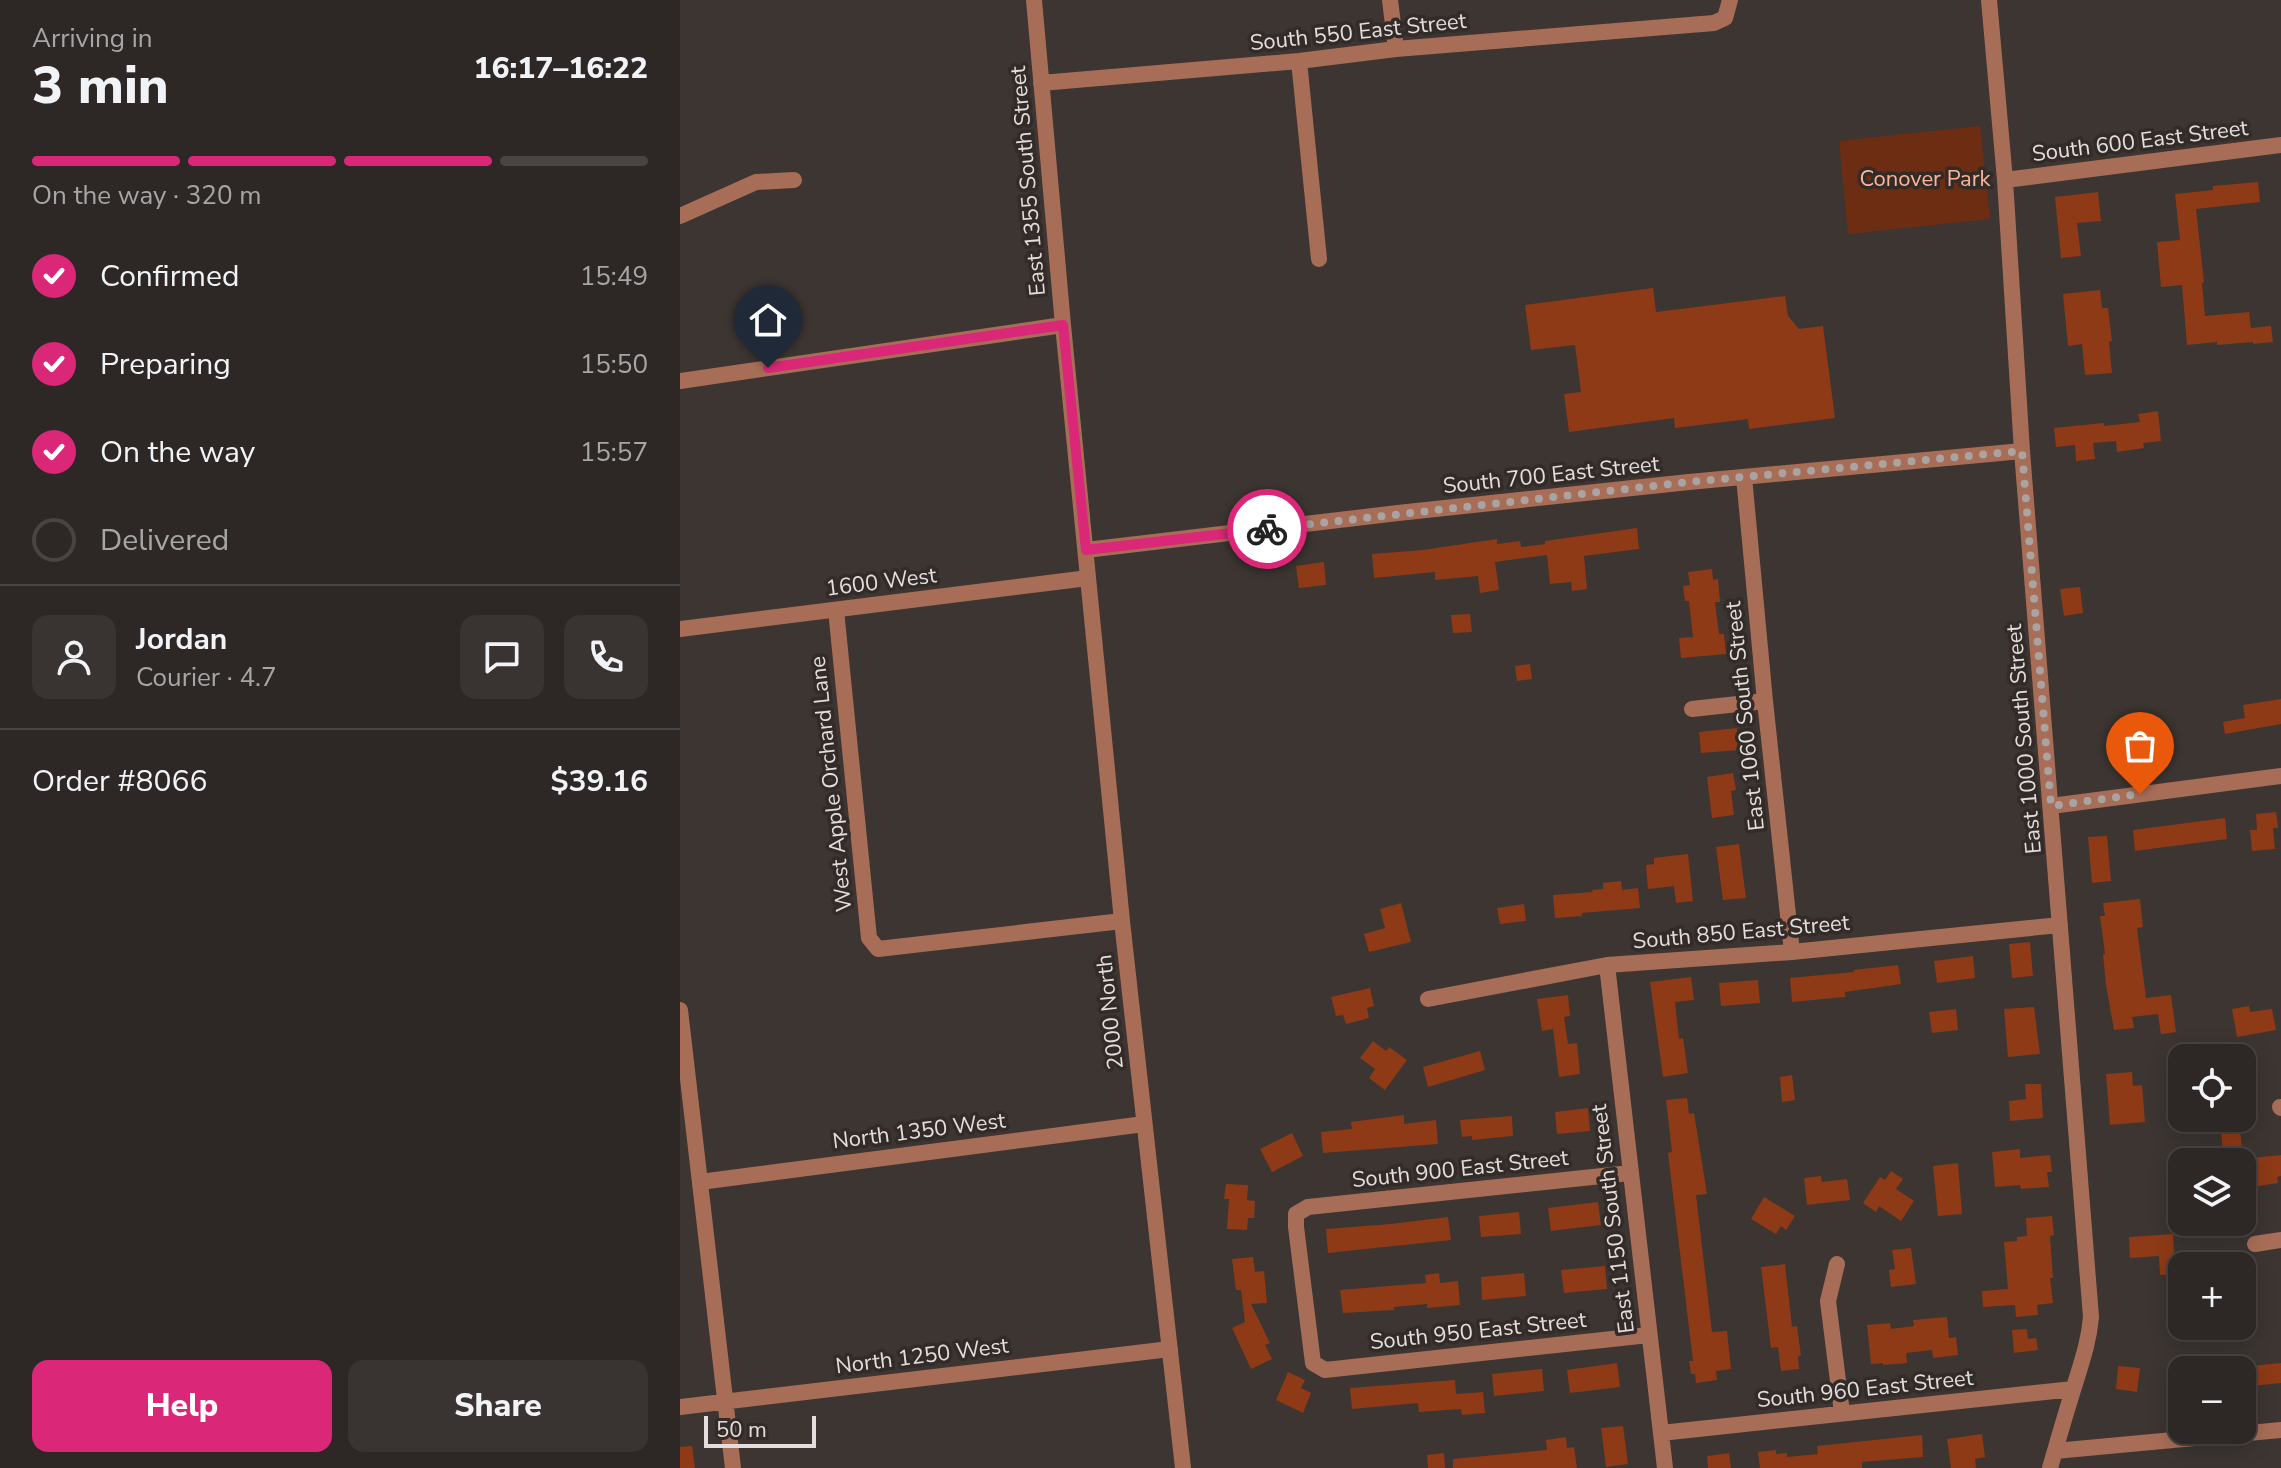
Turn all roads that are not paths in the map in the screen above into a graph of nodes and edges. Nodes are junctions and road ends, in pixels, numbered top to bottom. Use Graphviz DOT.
graph roads {
  1 [pos="1034,0"];
  2 [pos="1390,0"];
  3 [pos="1730,0"];
  4 [pos="1989,0"];
  5 [pos="1396,49"];
  6 [pos="1299,61"];
  7 [pos="1041,83"];
  8 [pos="2281,145"];
  9 [pos="794,180"];
  10 [pos="2005,180"];
  11 [pos="680,216"];
  12 [pos="1319,259"];
  13 [pos="1063,325"];
  14 [pos="680,381"];
  15 [pos="2022,451"];
  16 [pos="1744,477"];
  17 [pos="1086,550"];
  18 [pos="1088,578"];
  19 [pos="836,610"];
  20 [pos="680,629"];
  21 [pos="1765,701"];
  22 [pos="1692,709"];
  23 [pos="2281,776"];
  24 [pos="2051,806"];
  25 [pos="1122,921"];
  26 [pos="2060,925"];
  27 [pos="1792,952"];
  28 [pos="1607,965"];
  29 [pos="1428,999"];
  30 [pos="680,1010"];
  31 [pos="1144,1124"];
  32 [pos="1630,1173"];
  33 [pos="700,1182"];
  34 [pos="2281,1240"];
  35 [pos="2255,1244"];
  36 [pos="1837,1264"];
  37 [pos="1649,1335"];
  38 [pos="1170,1349"];
  39 [pos="1313,1363"];
  40 [pos="2073,1389"];
  41 [pos="725,1402"];
  42 [pos="680,1407"];
  43 [pos="1842,1413"];
  44 [pos="2281,1430"];
  45 [pos="1661,1433"];
  46 [pos="2055,1451"];
  47 [pos="733,1468"];
  48 [pos="1183,1468"];
  49 [pos="1665,1468"];
  50 [pos="2050,1468"];
  1 -- 7 [label="street, East 1355 South Street"];
  2 -- 5 [label="street"];
  3 -- 5 [label="street, South 550 East Street"];
  4 -- 10 [label="street, East 1000 South Street"];
  5 -- 6 [label="street, South 550 East Street"];
  6 -- 7 [label="street, South 550 East Street"];
  6 -- 12 [label="street"];
  7 -- 13 [label="street, East 1355 South Street"];
  8 -- 10 [label="street, South 600 East Street"];
  9 -- 11 [label="street"];
  10 -- 15 [label="street, East 1000 South Street"];
  13 -- 14 [label="street"];
  13 -- 17 [label="street, East 1355 South Street"];
  15 -- 16 [label="street, South 700 East Street"];
  15 -- 24 [label="street, East 1000 South Street"];
  16 -- 17 [label="street, South 700 East Street"];
  16 -- 21 [label="street, East 1060 South Street"];
  17 -- 18 [label="street, 2000 North"];
  18 -- 19 [label="street, 1600 West"];
  18 -- 25 [label="street, 2000 North"];
  19 -- 20 [label="street, 1600 West"];
  19 -- 25 [label="street, West Apple Orchard Lane"];
  21 -- 22 [label="street"];
  21 -- 27 [label="street, East 1060 South Street"];
  23 -- 24 [label="street"];
  24 -- 26 [label="street, East 1000 South Street"];
  25 -- 31 [label="street, 2000 North"];
  26 -- 27 [label="street, South 850 East Street"];
  26 -- 40 [label="street, East 1000 South Street"];
  27 -- 28 [label="street, South 850 East Street"];
  28 -- 29 [label="street, South 850 East Street"];
  28 -- 32 [label="street, East 1150 South Street"];
  30 -- 33 [label="street"];
  31 -- 33 [label="street, North 1350 West"];
  31 -- 38 [label="street, 2000 North"];
  32 -- 37 [label="street, East 1150 South Street"];
  32 -- 39 [label="street, South 900 East Street"];
  33 -- 41 [label="street"];
  34 -- 35 [label="street"];
  36 -- 43 [label="street"];
  37 -- 39 [label="street, South 950 East Street"];
  37 -- 45 [label="street, East 1150 South Street"];
  38 -- 41 [label="street, North 1250 West"];
  38 -- 48 [label="street, 2000 North"];
  40 -- 43 [label="street, South 960 East Street"];
  40 -- 46 [label="street, East 1000 South Street"];
  41 -- 42 [label="street, North 1250 West"];
  41 -- 47 [label="street"];
  43 -- 45 [label="street, South 960 East Street"];
  44 -- 46 [label="street"];
  45 -- 49 [label="street, East 1150 South Street"];
  46 -- 50 [label="street, East 1000 South Street"];
}
